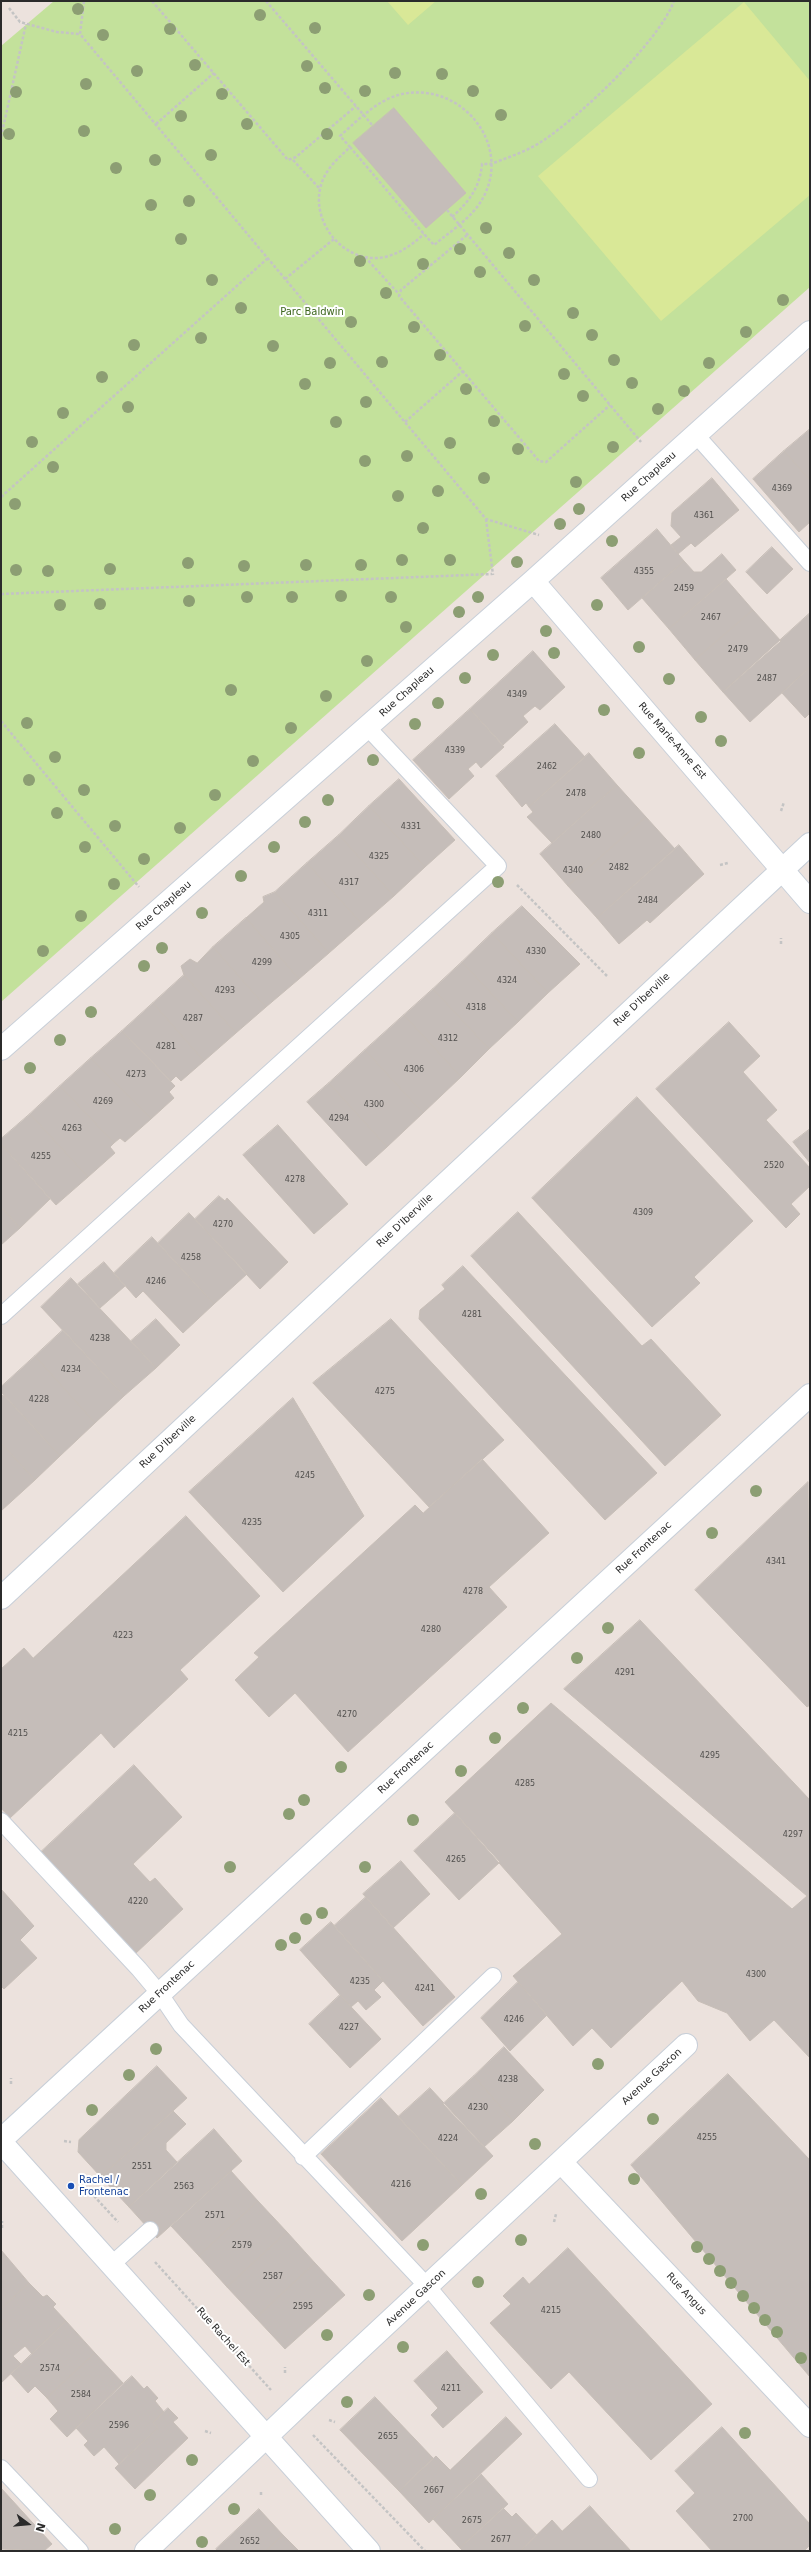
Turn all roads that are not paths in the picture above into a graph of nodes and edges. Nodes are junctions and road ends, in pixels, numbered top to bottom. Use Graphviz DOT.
graph roads {
  1 [pos="810,332"];
  2 [pos="696,435"];
  3 [pos="810,563"];
  4 [pos="533,581"];
  5 [pos="368,727"];
  6 [pos="810,844"];
  7 [pos="784,870"];
  8 [pos="810,902"];
  9 [pos="1,1049"];
  10 [pos="1,1316"];
  11 [pos="810,1395"];
  12 [pos="1,1598"];
  13 [pos="1,1821"];
  14 [pos="493,1976"];
  15 [pos="160,1994"];
  16 [pos="686,2045"];
  17 [pos="1,2141"];
  18 [pos="303,2156"];
  19 [pos="561,2162"];
  20 [pos="150,2230"];
  21 [pos="111,2265"];
  22 [pos="428,2287"];
  23 [pos="810,2426"];
  24 [pos="266,2437"];
  25 [pos="1,2468"];
  26 [pos="589,2479"];
  27 [pos="80,2551"];
  28 [pos="146,2551"];
  29 [pos="369,2551"];
  1 -- 2 [label="main road, Rue Chapleau"];
  2 -- 3 [label="lane"];
  2 -- 4 [label="main road, Rue Chapleau"];
  4 -- 5 [label="main road, Rue Chapleau"];
  4 -- 7 [label="main road, Rue Marie-Anne Est"];
  5 -- 9 [label="main road, Rue Chapleau"];
  5 -- 10 [label="lane"];
  6 -- 7 [label="main road, Rue D'Iberville"];
  7 -- 8 [label="main road, Rue Marie-Anne Est"];
  7 -- 12 [label="main road, Rue D'Iberville"];
  11 -- 15 [label="main road, Rue Frontenac"];
  13 -- 15 [label="lane"];
  14 -- 18 [label="lane"];
  15 -- 17 [label="main road, Rue Frontenac"];
  15 -- 18 [label="lane"];
  16 -- 19 [label="main road, Avenue Gascon"];
  17 -- 21 [label="main road"];
  18 -- 22 [label="lane"];
  19 -- 22 [label="main road, Avenue Gascon"];
  19 -- 23 [label="main road, Rue Angus"];
  20 -- 21 [label="lane"];
  21 -- 24 [label="main road"];
  22 -- 24 [label="main road, Avenue Gascon"];
  22 -- 26 [label="lane"];
  24 -- 28 [label="main road, Avenue Gascon"];
  24 -- 29 [label="main road"];
  25 -- 27 [label="lane"];
}
